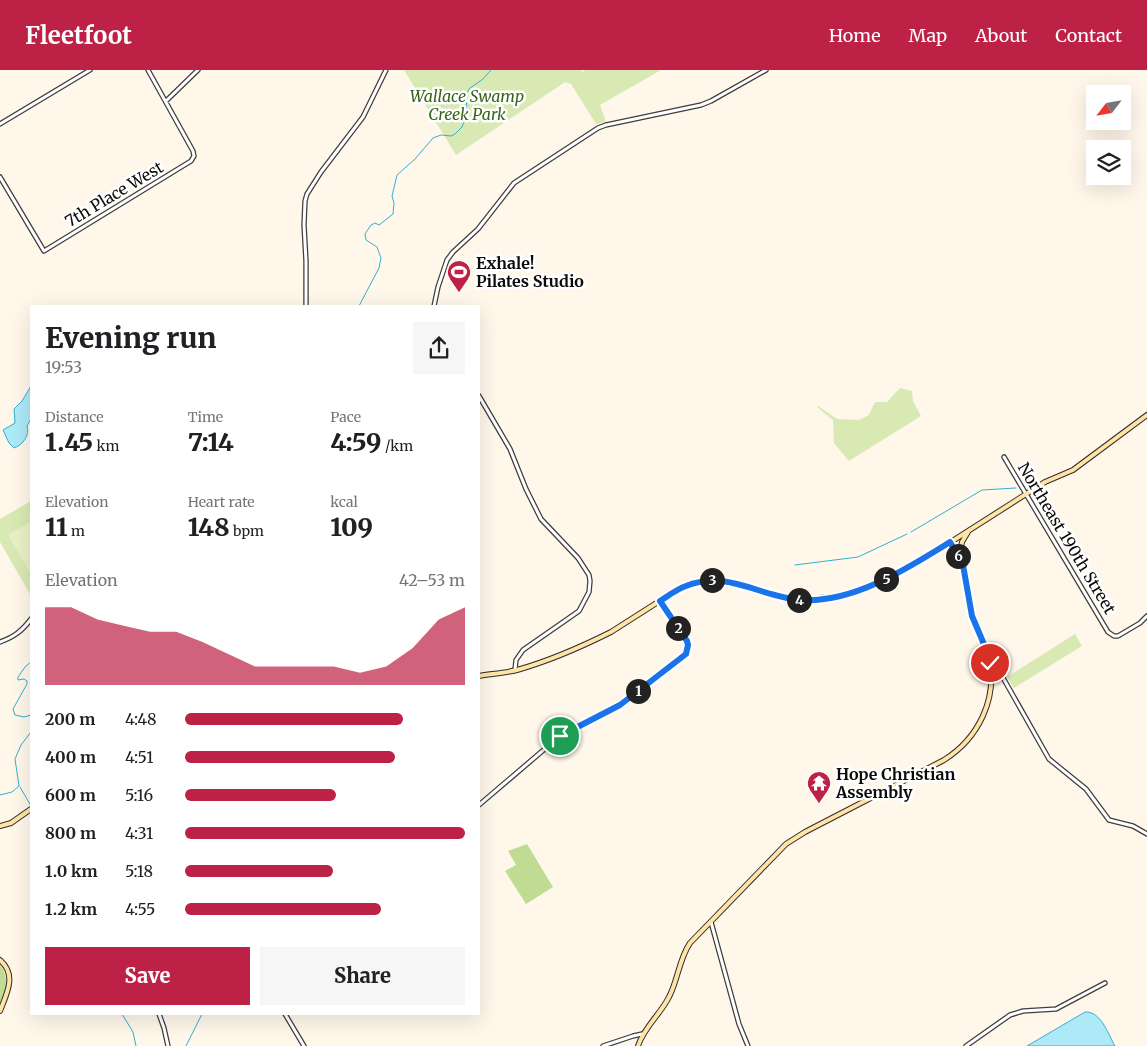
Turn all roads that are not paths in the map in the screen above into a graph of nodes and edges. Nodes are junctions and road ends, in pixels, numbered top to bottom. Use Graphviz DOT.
graph roads {
  1 [pos="90,70"];
  2 [pos="148,70"];
  3 [pos="198,70"];
  4 [pos="386,70"];
  5 [pos="766,70"];
  6 [pos="166,101"];
  7 [pos="0,124"];
  8 [pos="0,177"];
  9 [pos="306,305"];
  10 [pos="434,305"];
  11 [pos="480,399"];
  12 [pos="1147,415"];
  13 [pos="1004,456"];
  14 [pos="1026,494"];
  15 [pos="969,530"];
  16 [pos="950,542"];
  17 [pos="959,557"];
  18 [pos="660,601"];
  19 [pos="1147,616"];
  20 [pos="30,620"];
  21 [pos="0,642"];
  22 [pos="986,649"];
  23 [pos="515,670"];
  24 [pos="480,676"];
  25 [pos="1002,676"];
  26 [pos="991,680"];
  27 [pos="480,803"];
  28 [pos="30,810"];
  29 [pos="0,826"];
  30 [pos="1147,834"];
  31 [pos="711,922"];
  32 [pos="0,960"];
  33 [pos="1105,983"];
  34 [pos="0,1011"];
  35 [pos="158,1015"];
  36 [pos="286,1015"];
  37 [pos="642,1034"];
  38 [pos="168,1046"];
  39 [pos="304,1046"];
  40 [pos="604,1046"];
  41 [pos="638,1046"];
  42 [pos="748,1046"];
  43 [pos="966,1046"];
  1 -- 7 [label="street"];
  2 -- 6 [label="street"];
  3 -- 6 [label="street"];
  4 -- 9 [label="street"];
  5 -- 10 [label="street"];
  6 -- 8 [label="street, 7th Place West"];
  11 -- 23 [label="street"];
  12 -- 14 [label="main road"];
  13 -- 14 [label="street, Northeast 190th Street"];
  14 -- 15 [label="main road"];
  14 -- 19 [label="street, Northeast 190th Street"];
  15 -- 16 [label="main road"];
  15 -- 17 [label="main road"];
  16 -- 17 [label="main road"];
  16 -- 18 [label="main road"];
  17 -- 22 [label="main road"];
  18 -- 23 [label="main road"];
  18 -- 27 [label="street"];
  20 -- 21 [label="street"];
  22 -- 25 [label="street"];
  22 -- 26 [label="main road"];
  23 -- 24 [label="main road"];
  25 -- 26 [label="street"];
  25 -- 30 [label="street"];
  26 -- 31 [label="main road"];
  28 -- 29 [label="main road"];
  31 -- 37 [label="main road"];
  31 -- 42 [label="street"];
  32 -- 34 [label="main road"];
  33 -- 43 [label="street"];
  35 -- 38 [label="street"];
  36 -- 39 [label="street"];
  37 -- 40 [label="street"];
  37 -- 41 [label="main road"];
}
